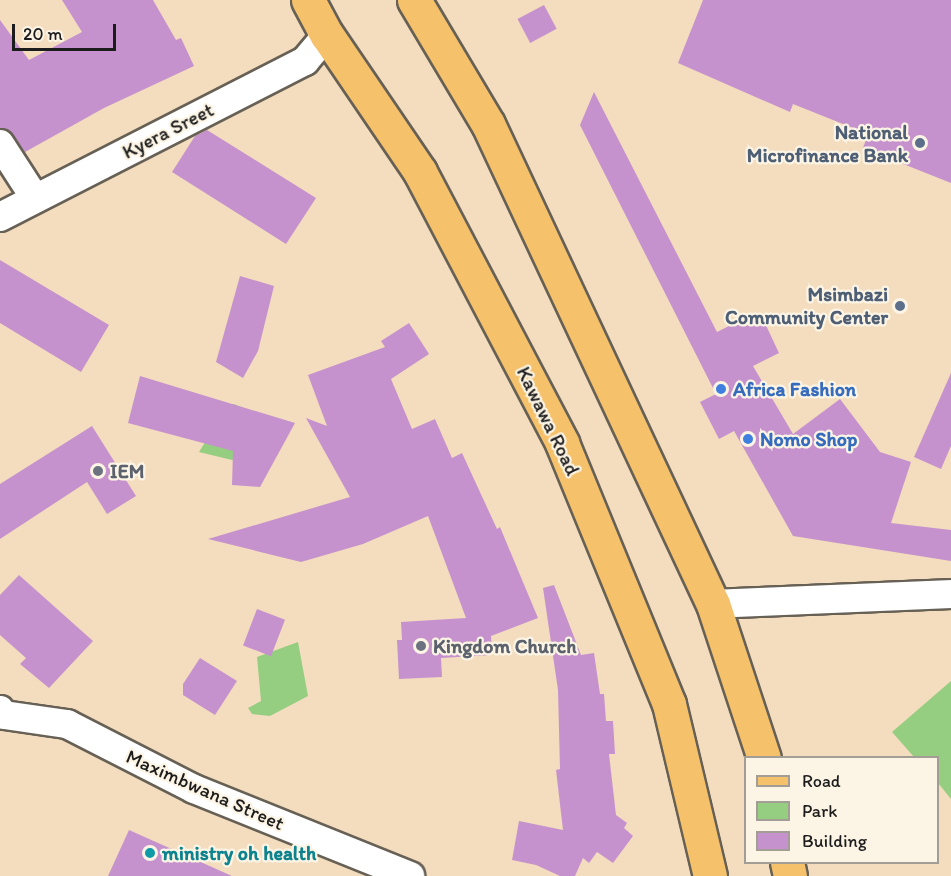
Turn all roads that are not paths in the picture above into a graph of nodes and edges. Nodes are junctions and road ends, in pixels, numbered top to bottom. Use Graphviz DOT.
graph roads {
  1 [pos="308,0"];
  2 [pos="414,0"];
  3 [pos="327,35"];
  4 [pos="0,144"];
  5 [pos="35,198"];
  6 [pos="0,217"];
  7 [pos="951,594"];
  8 [pos="713,603"];
  9 [pos="2,717"];
  10 [pos="763,756"];
  11 [pos="410,876"];
  12 [pos="710,876"];
  1 -- 3 [label="main road, Kawawa Road"];
  2 -- 8 [label="main road"];
  3 -- 5 [label="street, Kyera Sreet"];
  3 -- 12 [label="main road, Kawawa Road"];
  4 -- 5 [label="street"];
  5 -- 6 [label="street, Kyera Sreet"];
  7 -- 8 [label="street"];
  8 -- 10 [label="main road"];
  9 -- 11 [label="street, Maximbwana Street"];
}
